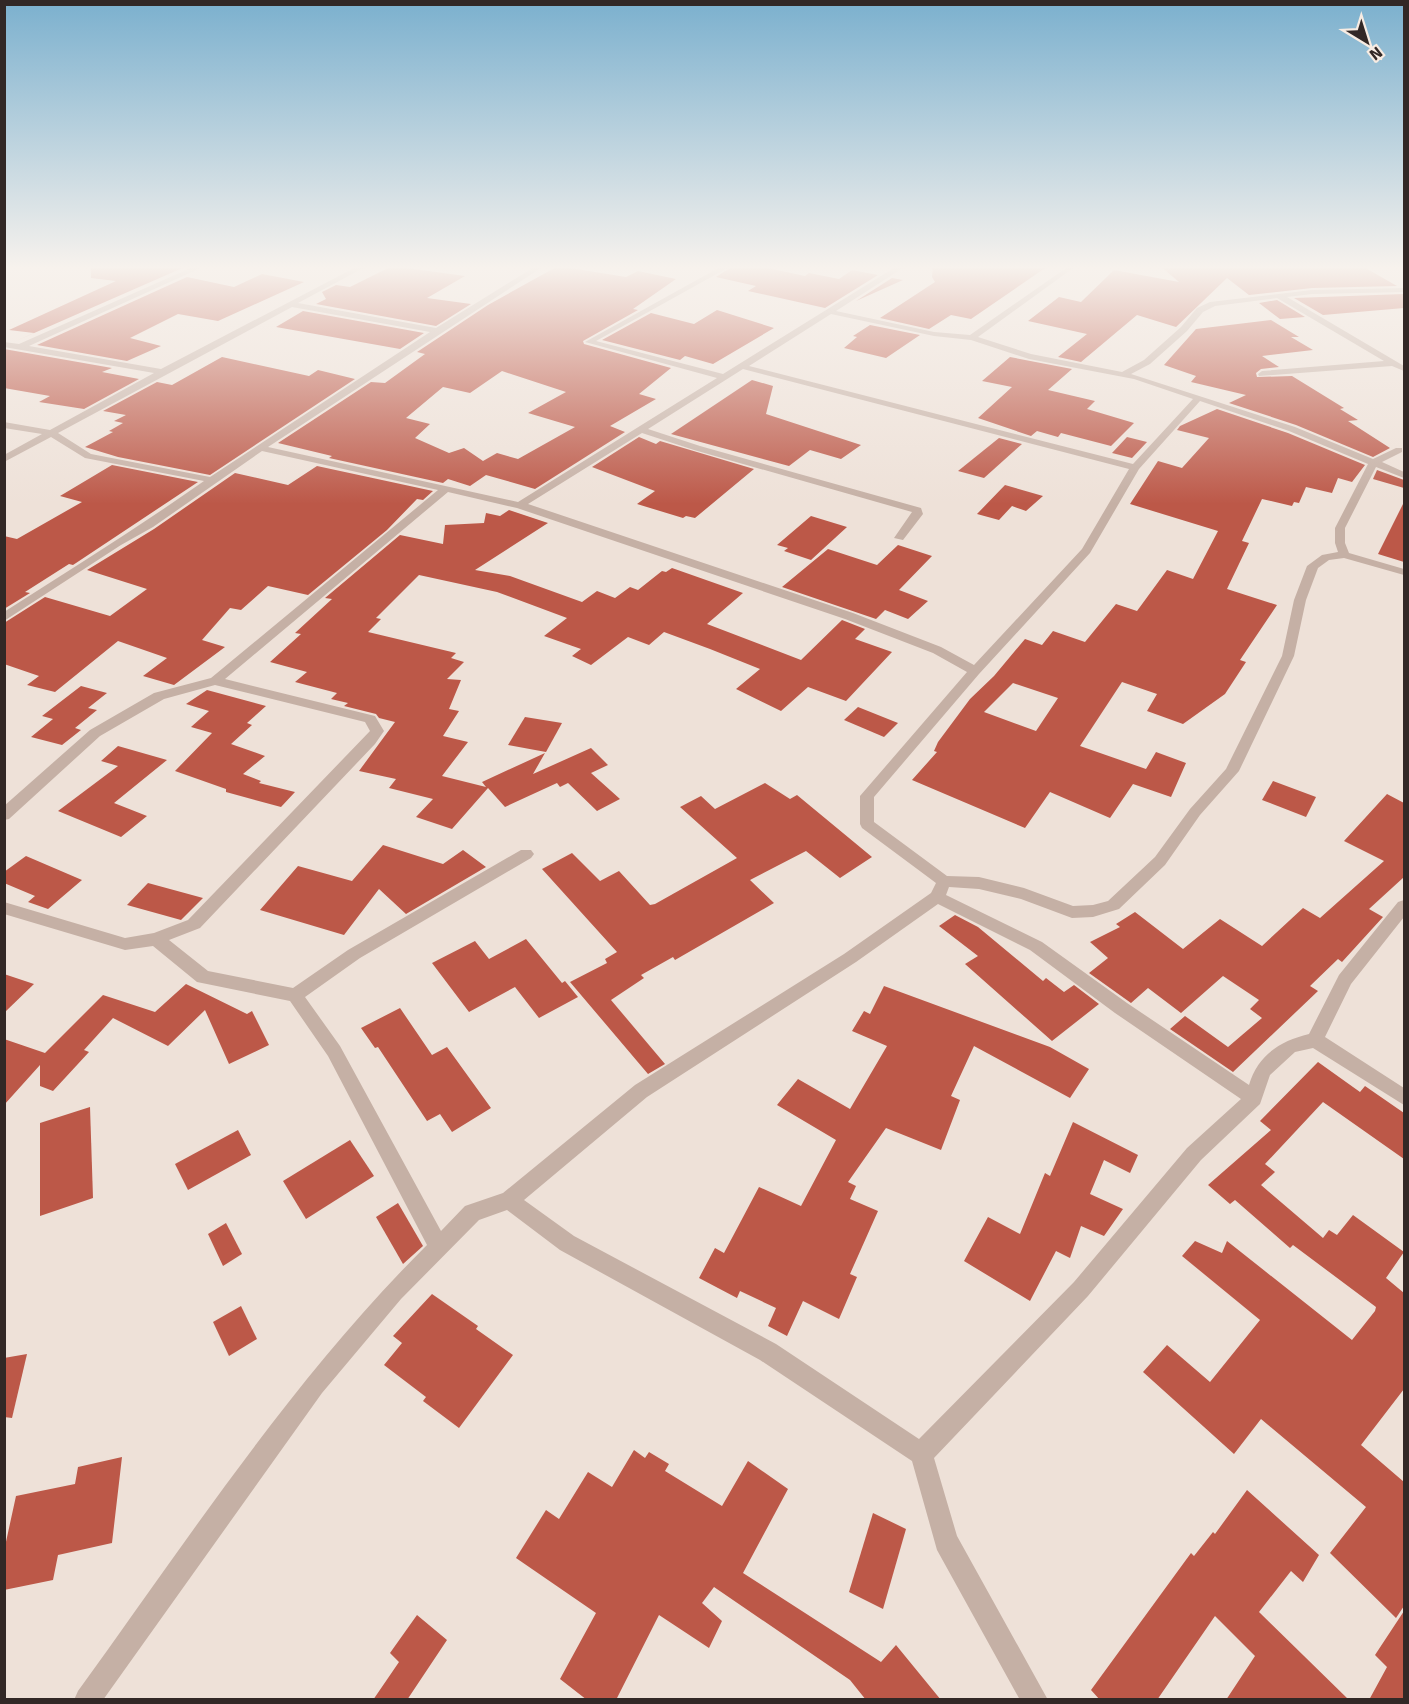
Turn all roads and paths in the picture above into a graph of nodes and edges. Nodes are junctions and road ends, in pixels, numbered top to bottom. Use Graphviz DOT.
graph roads {
  1 [pos="18,346"];
  2 [pos="22,346"];
  3 [pos="212,346"];
  4 [pos="415,346"];
  5 [pos="603,346"];
  6 [pos="772,346"];
  7 [pos="996,346"];
  8 [pos="1163,346"];
  9 [pos="1363,346"];
  10 [pos="1393,363"];
  11 [pos="740,366"];
  12 [pos="1404,369"];
  13 [pos="162,372"];
  14 [pos="1262,374"];
  15 [pos="1122,375"];
  16 [pos="724,377"];
  17 [pos="1197,400"];
  18 [pos="4,425"];
  19 [pos="643,430"];
  20 [pos="51,433"];
  21 [pos="260,448"];
  22 [pos="1342,449"];
  23 [pos="1402,450"];
  24 [pos="4,459"];
  25 [pos="1373,463"];
  26 [pos="1135,468"];
  27 [pos="1404,475"];
  28 [pos="212,480"];
  29 [pos="446,489"];
  30 [pos="520,505"];
  31 [pos="899,538"];
  32 [pos="1344,555"];
  33 [pos="1404,572"];
  34 [pos="4,618"];
  35 [pos="975,671"];
  36 [pos="215,681"];
  37 [pos="4,815"];
  38 [pos="526,854"];
  39 [pos="940,889"];
  40 [pos="1404,906"];
  41 [pos="4,908"];
  42 [pos="156,939"];
  43 [pos="295,995"];
  44 [pos="1315,1040"];
  45 [pos="1404,1097"];
  46 [pos="1254,1098"];
  47 [pos="509,1200"];
  48 [pos="439,1246"];
  49 [pos="921,1454"];
  50 [pos="87,1700"];
  51 [pos="1035,1700"];
  1 -- 2 [label="street"];
  2 -- 13 [label="street"];
  3 -- 13 [label="street"];
  4 -- 21 [label="street"];
  5 -- 16 [label="street"];
  6 -- 11 [label="street"];
  7 -- 15 [label="street"];
  8 -- 15 [label="street"];
  9 -- 10 [label="street"];
  10 -- 12 [label="street"];
  10 -- 14 [label="street"];
  11 -- 16 [label="street"];
  11 -- 26 [label="street"];
  13 -- 20 [label="street"];
  15 -- 17 [label="street"];
  16 -- 19 [label="street"];
  17 -- 22 [label="street"];
  17 -- 26 [label="street"];
  18 -- 20 [label="street"];
  19 -- 30 [label="street"];
  19 -- 31 [label="street"];
  20 -- 24 [label="street"];
  20 -- 28 [label="street"];
  21 -- 28 [label="street"];
  21 -- 29 [label="street"];
  22 -- 23 [label="street"];
  22 -- 25 [label="street"];
  23 -- 25 [label="street"];
  25 -- 27 [label="street"];
  25 -- 32 [label="street"];
  26 -- 35 [label="street"];
  28 -- 34 [label="street"];
  29 -- 30 [label="street"];
  29 -- 36 [label="street"];
  30 -- 35 [label="street"];
  32 -- 33 [label="street"];
  32 -- 39 [label="street"];
  35 -- 39 [label="street"];
  36 -- 37 [label="street"];
  36 -- 42 [label="street"];
  38 -- 43 [label="street"];
  39 -- 46 [label="street"];
  39 -- 47 [label="street"];
  40 -- 44 [label="street"];
  41 -- 42 [label="street"];
  42 -- 43 [label="street"];
  43 -- 48 [label="street"];
  44 -- 45 [label="street"];
  44 -- 46 [label="street"];
  46 -- 49 [label="street"];
  47 -- 48 [label="street"];
  47 -- 49 [label="street"];
  48 -- 50 [label="street"];
  49 -- 51 [label="street"];
}
